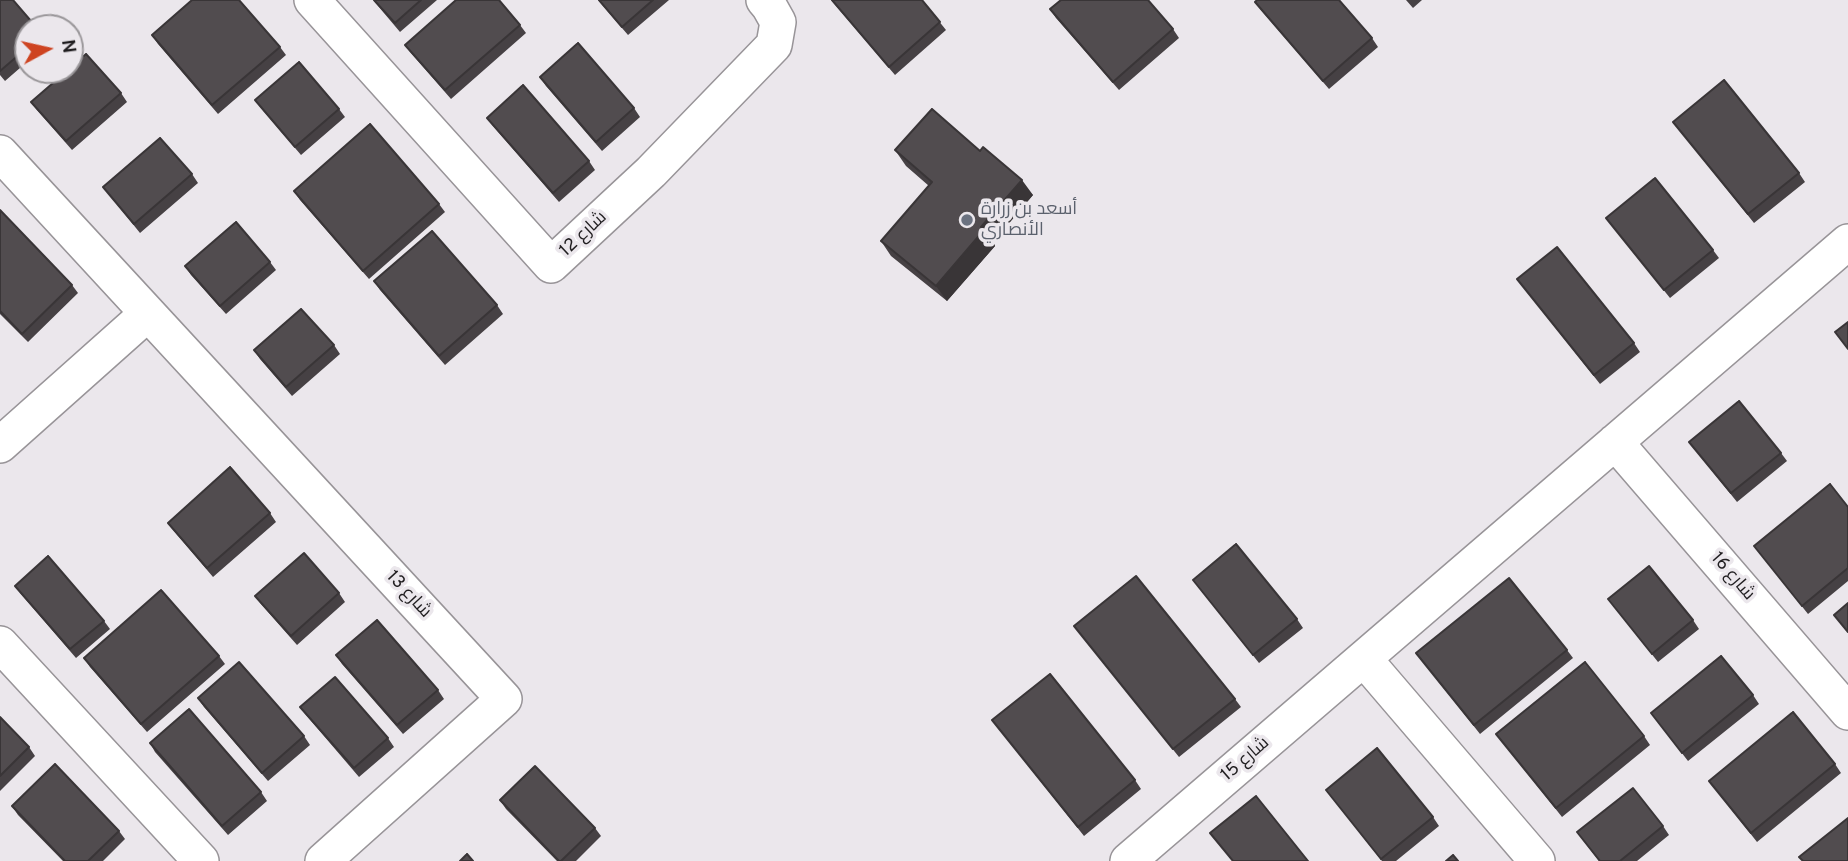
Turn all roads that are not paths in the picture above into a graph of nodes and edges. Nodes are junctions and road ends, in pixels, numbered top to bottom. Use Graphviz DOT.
graph roads {
  1 [pos="312,0"];
  2 [pos="764,0"];
  3 [pos="0,153"];
  4 [pos="1848,242"];
  5 [pos="147,314"];
  6 [pos="1615,442"];
  7 [pos="0,445"];
  8 [pos="0,645"];
  9 [pos="1364,659"];
  10 [pos="1848,712"];
  11 [pos="201,861"];
  12 [pos="323,861"];
  13 [pos="1128,861"];
  14 [pos="1537,861"];
  1 -- 2 [label="street, شارع 12"];
  3 -- 5 [label="street, شارع 13"];
  4 -- 6 [label="street"];
  5 -- 7 [label="street"];
  5 -- 12 [label="street, شارع 13"];
  6 -- 9 [label="street, شارع 15"];
  6 -- 10 [label="street, شارع 16"];
  8 -- 11 [label="street"];
  9 -- 13 [label="street, شارع 15"];
  9 -- 14 [label="street"];
}
